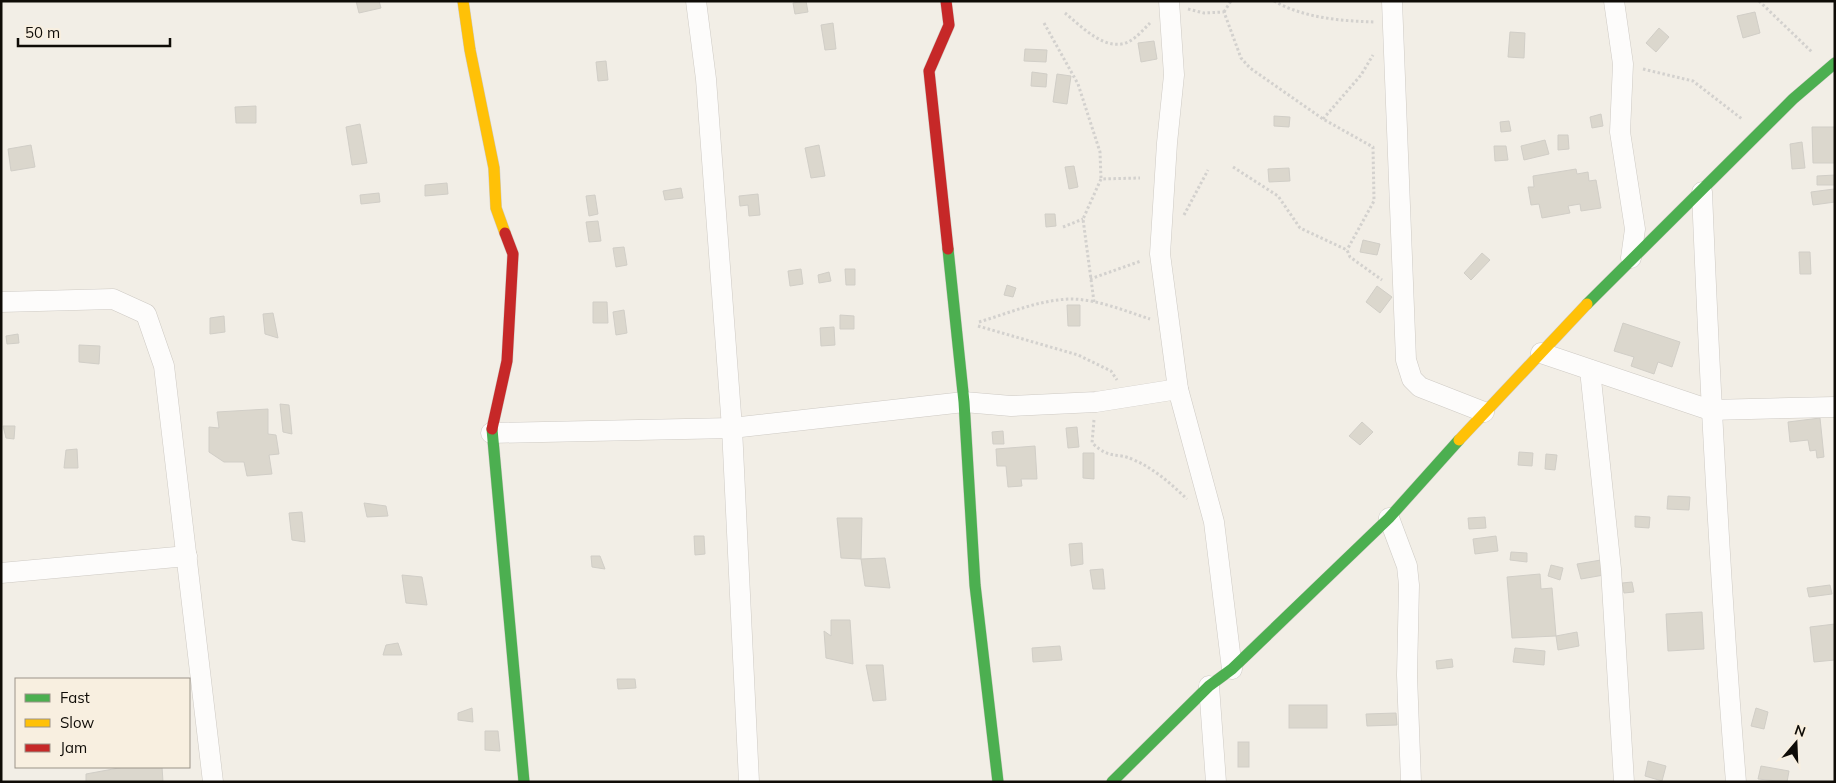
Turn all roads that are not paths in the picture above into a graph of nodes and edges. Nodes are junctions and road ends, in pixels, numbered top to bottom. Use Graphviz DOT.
graph roads {
  1 [pos="463,1"];
  2 [pos="696,1"];
  3 [pos="946,1"];
  4 [pos="1392,1"];
  5 [pos="1614,1"];
  6 [pos="1169,3"];
  7 [pos="1832,66"];
  8 [pos="1702,192"];
  9 [pos="1631,258"];
  10 [pos="1,302"];
  11 [pos="1540,353"];
  12 [pos="1590,370"];
  13 [pos="1178,389"];
  14 [pos="964,402"];
  15 [pos="1835,407"];
  16 [pos="1710,410"];
  17 [pos="1484,412"];
  18 [pos="732,428"];
  19 [pos="492,433"];
  20 [pos="1389,518"];
  21 [pos="186,556"];
  22 [pos="1,573"];
  23 [pos="1232,669"];
  24 [pos="1209,686"];
  25 [pos="214,782"];
  26 [pos="524,782"];
  27 [pos="748,782"];
  28 [pos="998,782"];
  29 [pos="1112,782"];
  30 [pos="1216,782"];
  31 [pos="1411,782"];
  32 [pos="1624,782"];
  33 [pos="1736,782"];
  1 -- 19 [label="street"];
  2 -- 18 [label="street"];
  3 -- 14 [label="street"];
  4 -- 17 [label="street"];
  5 -- 9 [label="street"];
  6 -- 13 [label="street"];
  7 -- 8 [label="street"];
  8 -- 9 [label="street"];
  8 -- 16 [label="street"];
  9 -- 11 [label="street"];
  10 -- 21 [label="street"];
  11 -- 12 [label="street"];
  11 -- 17 [label="street"];
  12 -- 16 [label="street"];
  12 -- 32 [label="street"];
  13 -- 14 [label="street"];
  13 -- 23 [label="street"];
  14 -- 18 [label="street"];
  14 -- 28 [label="street"];
  15 -- 16 [label="street"];
  16 -- 33 [label="street"];
  17 -- 20 [label="street"];
  18 -- 19 [label="street"];
  18 -- 27 [label="street"];
  19 -- 26 [label="street"];
  20 -- 23 [label="street"];
  20 -- 31 [label="street"];
  21 -- 22 [label="street"];
  21 -- 25 [label="street"];
  23 -- 24 [label="street"];
  24 -- 29 [label="street"];
  24 -- 30 [label="street"];
}
